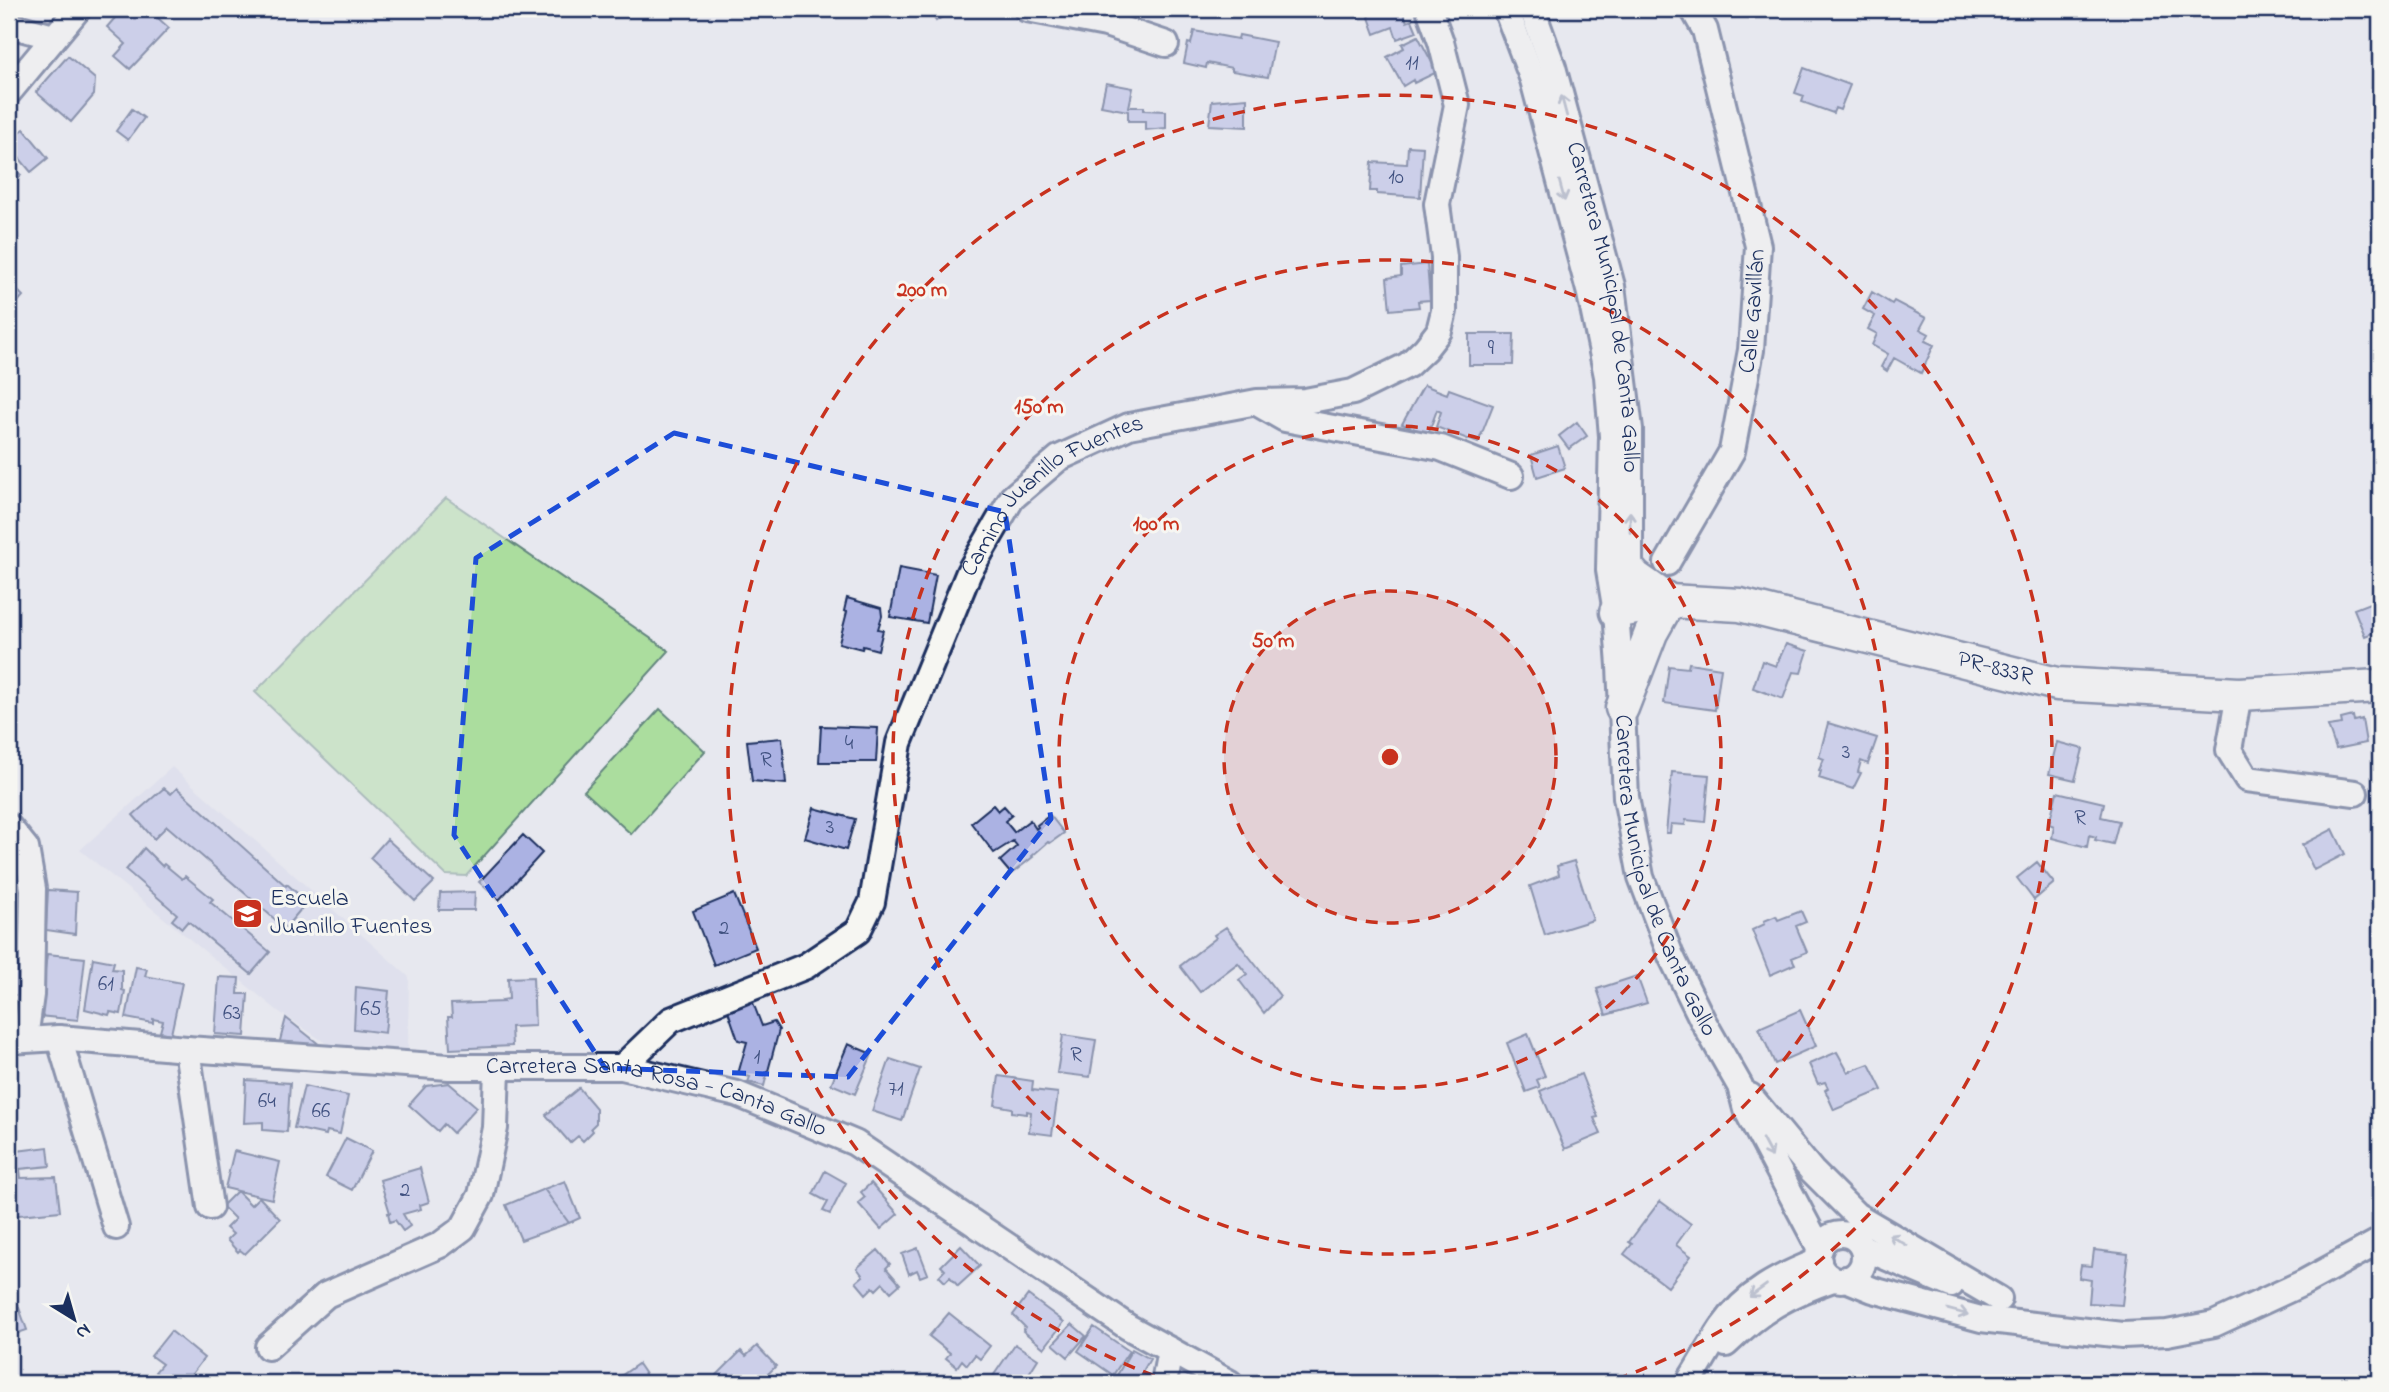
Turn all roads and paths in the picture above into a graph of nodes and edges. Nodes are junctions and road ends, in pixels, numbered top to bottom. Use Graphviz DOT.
graph roads {
  1 [pos="78,9"];
  2 [pos="1027,9"];
  3 [pos="1429,9"];
  4 [pos="1506,9"];
  5 [pos="1532,9"];
  6 [pos="1693,9"];
  7 [pos="9,25"];
  8 [pos="54,37"];
  9 [pos="1166,44"];
  10 [pos="9,92"];
  11 [pos="1257,402"];
  12 [pos="1511,476"];
  13 [pos="1667,563"];
  14 [pos="1630,571"];
  15 [pos="1669,601"];
  16 [pos="1616,612"];
  17 [pos="2380,686"];
  18 [pos="2239,694"];
  19 [pos="1622,708"];
  20 [pos="2355,793"];
  21 [pos="9,827"];
  22 [pos="59,1038"];
  23 [pos="17,1040"];
  24 [pos="187,1049"];
  25 [pos="622,1067"];
  26 [pos="497,1068"];
  27 [pos="1740,1086"];
  28 [pos="1794,1151"];
  29 [pos="210,1208"];
  30 [pos="116,1227"];
  31 [pos="2380,1241"];
  32 [pos="1858,1242"];
  33 [pos="1829,1267"];
  34 [pos="1999,1299"];
  35 [pos="2063,1327"];
  36 [pos="268,1348"];
  37 [pos="1170,1350"];
  38 [pos="1694,1374"];
  39 [pos="1164,1383"];
  40 [pos="1230,1383"];
  1 -- 8 [label="street"];
  2 -- 9 [label="street"];
  3 -- 11 [label="street, Camino Juanillo Fuentes"];
  4 -- 16 [label="street, Carretera Municipal de Canta Gallo, one-way"];
  14 -- 5 [label="street, Carretera Municipal de Canta Gallo, one-way"];
  6 -- 13 [label="street, Calle Gavillán"];
  7 -- 8 [label="street"];
  8 -- 10 [label="street"];
  11 -- 12 [label="street"];
  11 -- 25 [label="street, Camino Juanillo Fuentes"];
  14 -- 15 [label="street"];
  14 -- 16 [label="street, Carretera Municipal de Canta Gallo"];
  15 -- 16 [label="street, PR-833R / PR-833R"];
  15 -- 18 [label="street, PR-833R / PR-833R"];
  15 -- 19 [label="street"];
  16 -- 19 [label="street, Carretera Municipal de Canta Gallo"];
  17 -- 18 [label="street, PR-833R / PR-833R"];
  18 -- 20 [label="street"];
  19 -- 27 [label="street, Carretera Municipal de Canta Gallo"];
  21 -- 23 [label="street"];
  22 -- 23 [label="street, Carretera Santa Rosa - Canta Gallo"];
  22 -- 24 [label="street, Carretera Santa Rosa - Canta Gallo"];
  22 -- 30 [label="street"];
  24 -- 26 [label="street, Carretera Santa Rosa - Canta Gallo"];
  24 -- 29 [label="street"];
  25 -- 26 [label="street, Carretera Santa Rosa - Canta Gallo"];
  25 -- 37 [label="street, Carretera Santa Rosa - Canta Gallo"];
  26 -- 36 [label="street"];
  27 -- 28 [label="street, Carretera Municipal de Canta Gallo"];
  27 -- 33 [label="street, Carretera Municipal de Canta Gallo, one-way"];
  28 -- 32 [label="street, Carretera Municipal de Canta Gallo"];
  34 -- 28 [label="street, Carretera Municipal de Canta Gallo, one-way"];
  31 -- 35 [label="street"];
  32 -- 33 [label="street"];
  32 -- 33 [label="street"];
  32 -- 34 [label="street"];
  33 -- 35 [label="street, one-way"];
  33 -- 38 [label="street"];
  34 -- 35 [label="street"];
  37 -- 39 [label="street"];
  37 -- 40 [label="street, Carretera Santa Rosa - Canta Gallo"];
}
